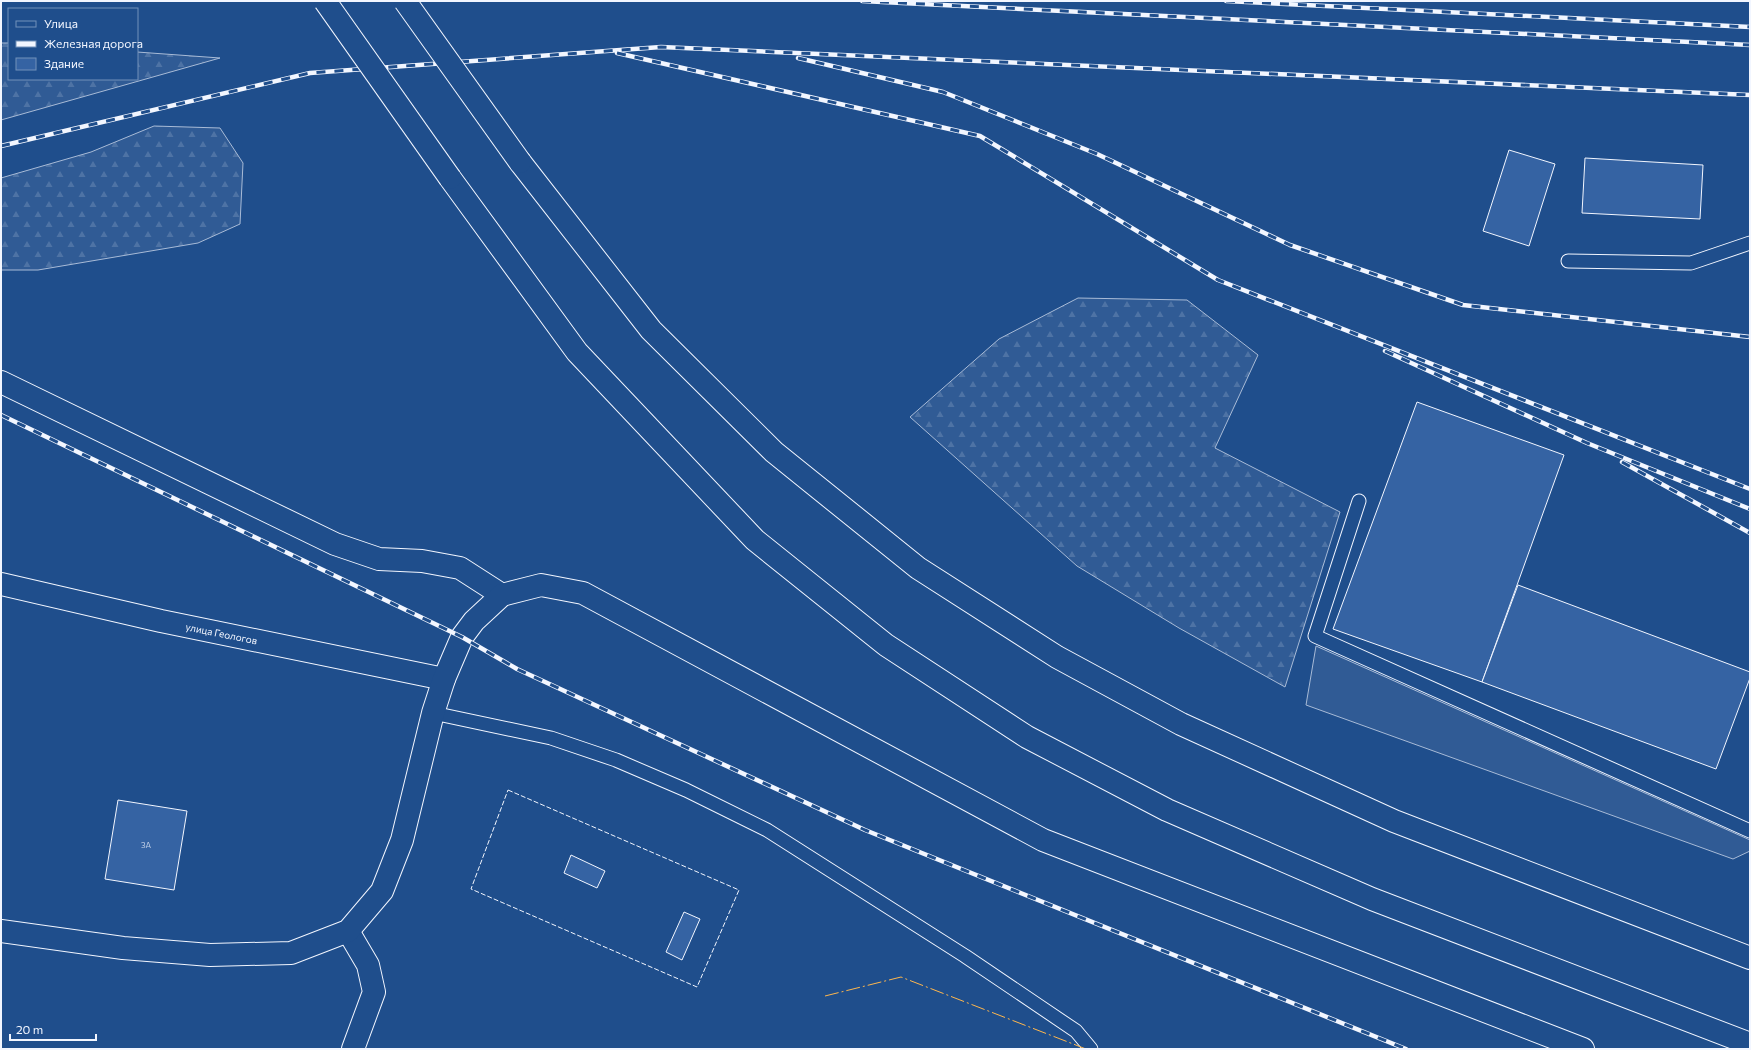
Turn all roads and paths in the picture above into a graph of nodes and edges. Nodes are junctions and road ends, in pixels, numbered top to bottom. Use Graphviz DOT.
graph roads {
  1 [pos="325,1"];
  2 [pos="405,1"];
  3 [pos="1750,243"];
  4 [pos="1568,262"];
  5 [pos="1,382"];
  6 [pos="1359,501"];
  7 [pos="1,584"];
  8 [pos="502,595"];
  9 [pos="444,679"];
  10 [pos="433,713"];
  11 [pos="1750,831"];
  12 [pos="1,931"];
  13 [pos="348,931"];
  14 [pos="1750,958"];
  15 [pos="1750,1044"];
  16 [pos="353,1049"];
  17 [pos="1091,1049"];
  18 [pos="1583,1049"];
  1 -- 15 [label="main road, bridge"];
  2 -- 14 [label="main road, bridge"];
  3 -- 4 [label="lane"];
  5 -- 8 [label="main road"];
  6 -- 11 [label="lane"];
  7 -- 9 [label="main road, улица Геологов"];
  8 -- 9 [label="main road"];
  8 -- 18 [label="main road"];
  9 -- 10 [label="main road"];
  10 -- 13 [label="main road"];
  10 -- 17 [label="lane"];
  12 -- 13 [label="main road"];
  13 -- 16 [label="main road"];
}
